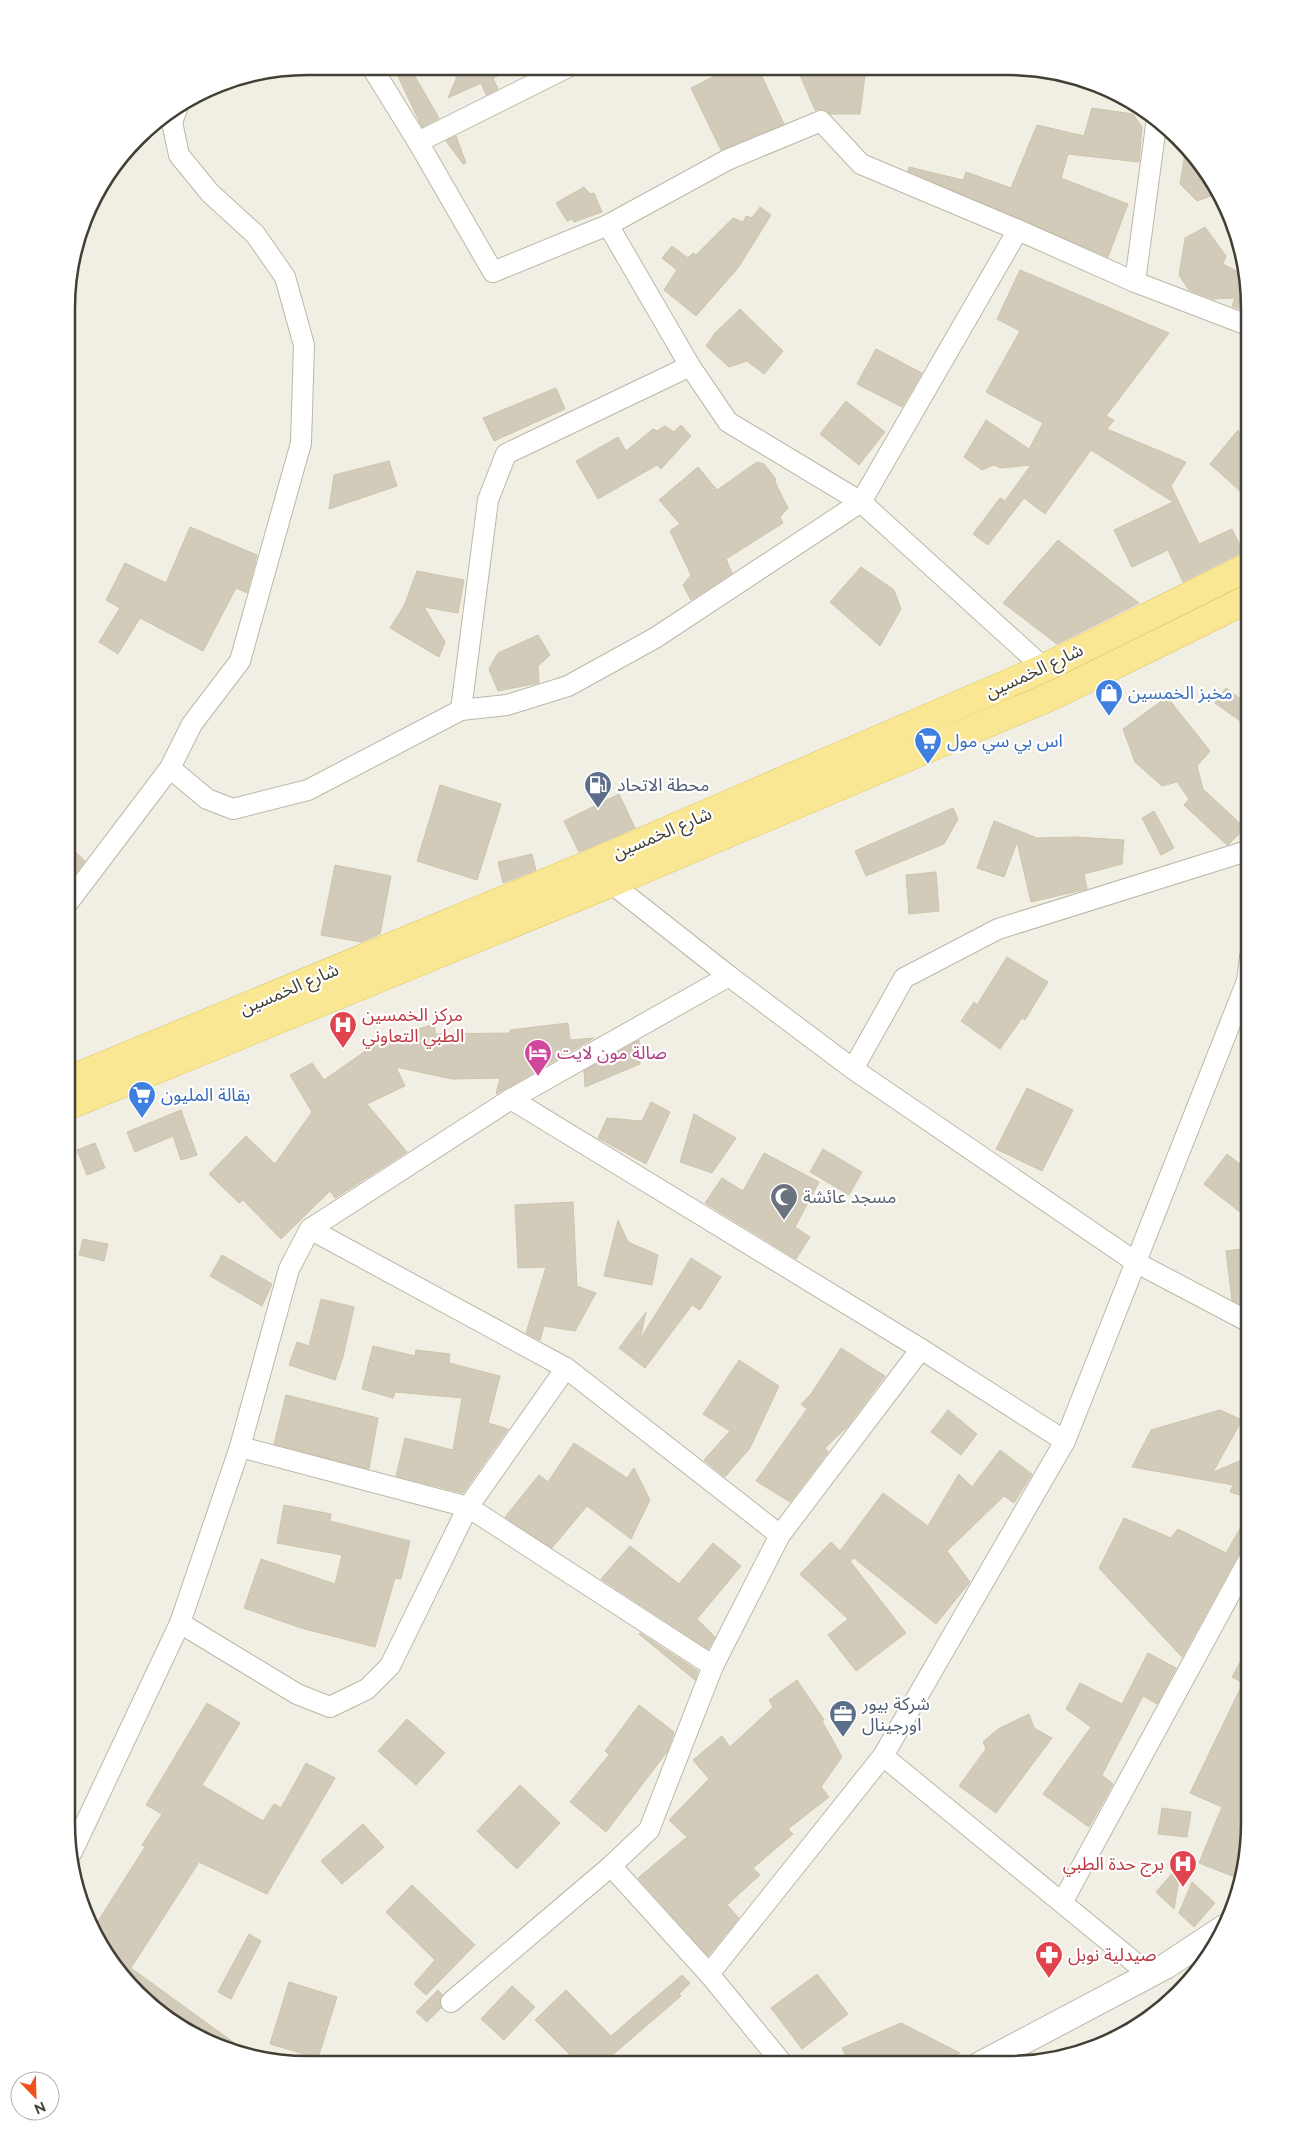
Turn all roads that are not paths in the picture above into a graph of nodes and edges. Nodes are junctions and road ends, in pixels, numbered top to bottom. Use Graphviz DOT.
graph roads {
  1 [pos="377,75"];
  2 [pos="552,75"];
  3 [pos="172,119"];
  4 [pos="1156,128"];
  5 [pos="418,142"];
  6 [pos="608,225"];
  7 [pos="1018,230"];
  8 [pos="1135,282"];
  9 [pos="1241,323"];
  10 [pos="690,366"];
  11 [pos="861,502"];
  12 [pos="1241,570"];
  13 [pos="1241,604"];
  14 [pos="1044,668"];
  15 [pos="461,710"];
  16 [pos="170,768"];
  17 [pos="684,838"];
  18 [pos="1241,853"];
  19 [pos="611,883"];
  20 [pos="75,895"];
  21 [pos="729,976"];
  22 [pos="1241,999"];
  23 [pos="853,1069"];
  24 [pos="75,1078"];
  25 [pos="511,1099"];
  26 [pos="75,1103"];
  27 [pos="310,1230"];
  28 [pos="1137,1263"];
  29 [pos="1241,1318"];
  30 [pos="921,1349"];
  31 [pos="566,1368"];
  32 [pos="1065,1441"];
  33 [pos="240,1447"];
  34 [pos="468,1507"];
  35 [pos="780,1536"];
  36 [pos="1241,1580"];
  37 [pos="180,1623"];
  38 [pos="713,1666"];
  39 [pos="883,1756"];
  40 [pos="76,1844"];
  41 [pos="611,1866"];
  42 [pos="1063,1901"];
  43 [pos="1212,1935"];
  44 [pos="709,1974"];
  45 [pos="1150,1975"];
  46 [pos="451,2002"];
  47 [pos="776,2056"];
  48 [pos="996,2056"];
  1 -- 5 [label="street"];
  2 -- 5 [label="street"];
  3 -- 16 [label="street"];
  4 -- 8 [label="street"];
  5 -- 6 [label="street"];
  6 -- 7 [label="street"];
  6 -- 10 [label="street"];
  7 -- 8 [label="street"];
  7 -- 11 [label="street"];
  8 -- 9 [label="street"];
  10 -- 11 [label="street"];
  10 -- 15 [label="street"];
  11 -- 14 [label="street"];
  11 -- 15 [label="street"];
  12 -- 14 [label="main road, شارع الخمسين"];
  13 -- 17 [label="main road, شارع الخمسين"];
  14 -- 17 [label="main road, شارع الخمسين"];
  15 -- 16 [label="street"];
  16 -- 20 [label="street"];
  17 -- 19 [label="main road, شارع الخمسين"];
  17 -- 24 [label="main road, شارع الخمسين"];
  18 -- 23 [label="street"];
  19 -- 21 [label="street"];
  19 -- 26 [label="main road, شارع الخمسين"];
  21 -- 23 [label="street"];
  21 -- 25 [label="street"];
  22 -- 28 [label="street"];
  23 -- 28 [label="street"];
  25 -- 27 [label="street"];
  25 -- 30 [label="street"];
  27 -- 31 [label="street"];
  27 -- 33 [label="street"];
  28 -- 29 [label="street"];
  28 -- 32 [label="street"];
  30 -- 32 [label="street"];
  30 -- 35 [label="street"];
  31 -- 34 [label="street"];
  31 -- 35 [label="street"];
  32 -- 39 [label="street"];
  33 -- 34 [label="street"];
  33 -- 37 [label="street"];
  34 -- 37 [label="street"];
  34 -- 38 [label="street"];
  35 -- 38 [label="street"];
  36 -- 42 [label="street"];
  37 -- 40 [label="street"];
  38 -- 41 [label="street"];
  39 -- 42 [label="street"];
  39 -- 44 [label="street"];
  41 -- 44 [label="street"];
  41 -- 46 [label="street"];
  42 -- 45 [label="street"];
  43 -- 45 [label="street"];
  44 -- 47 [label="street"];
  45 -- 48 [label="street"];
}
